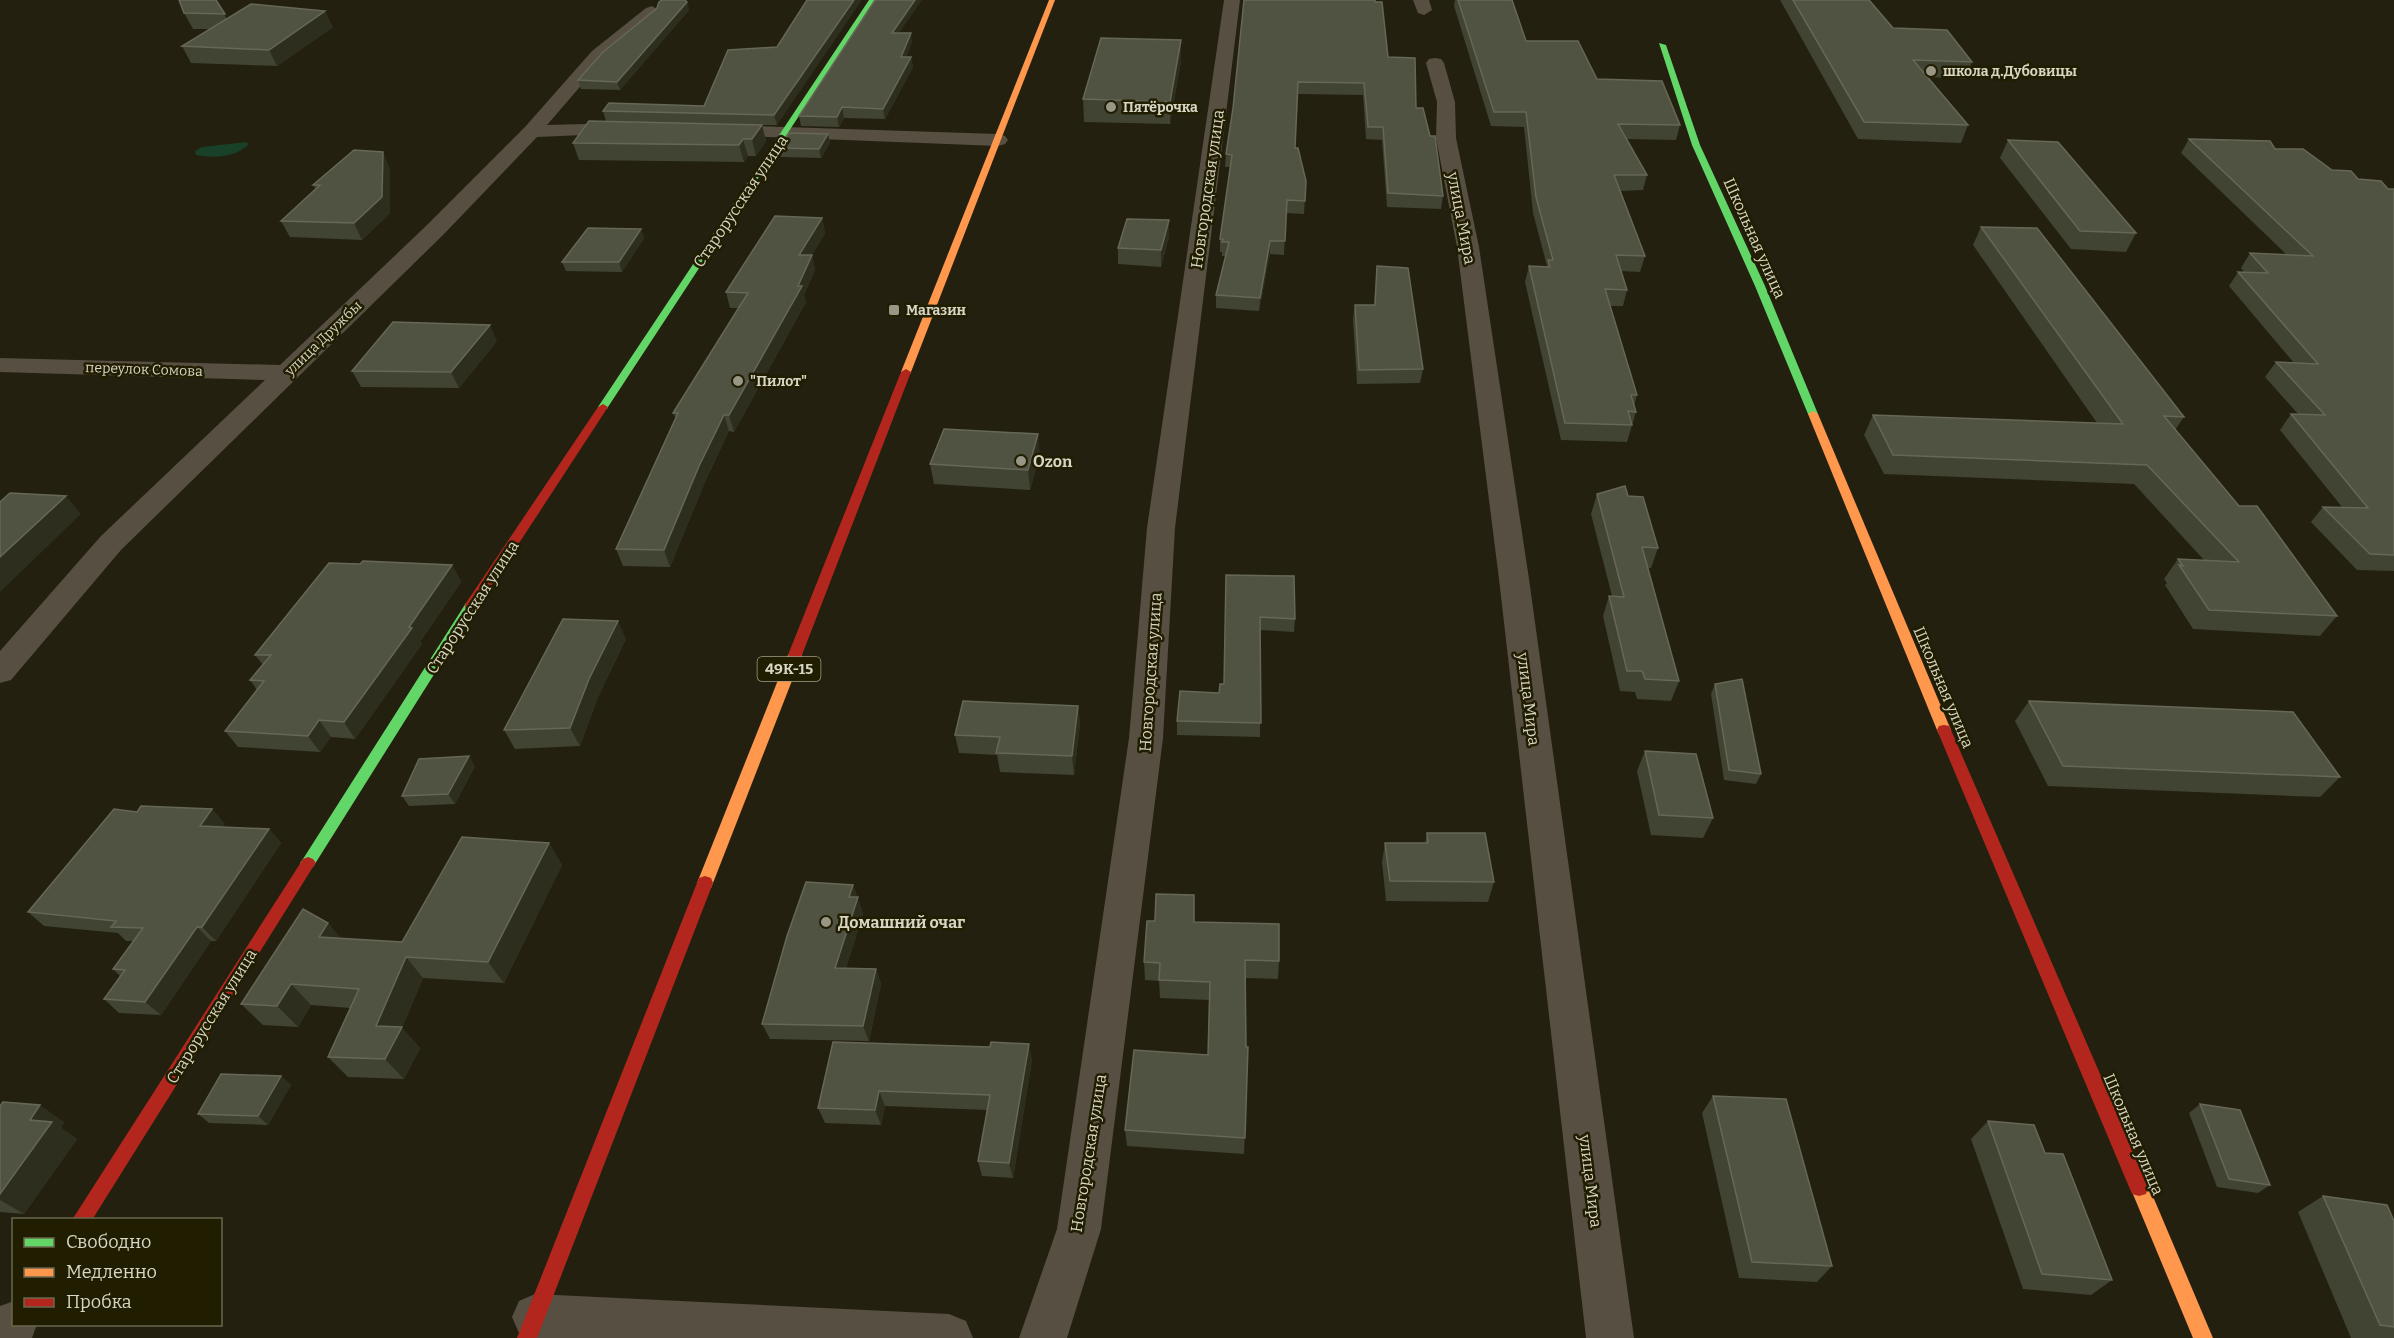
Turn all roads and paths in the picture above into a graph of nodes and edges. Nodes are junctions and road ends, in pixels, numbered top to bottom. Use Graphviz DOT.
graph roads {
  1 [pos="872,0"];
  2 [pos="1052,0"];
  3 [pos="1232,0"];
  4 [pos="652,11"];
  5 [pos="1662,45"];
  6 [pos="1435,63"];
  7 [pos="645,129"];
  8 [pos="703,130"];
  9 [pos="532,131"];
  10 [pos="786,132"];
  11 [pos="998,140"];
  12 [pos="0,364"];
  13 [pos="288,373"];
  14 [pos="0,672"];
  15 [pos="82,1218"];
  16 [pos="531,1327"];
  17 [pos="949,1338"];
  18 [pos="1043,1338"];
  19 [pos="1610,1338"];
  20 [pos="2203,1338"];
  1 -- 10 [label="street, Старорусская улица"];
  2 -- 11 [label="street, 49К-15"];
  3 -- 18 [label="street, Новгородская улица"];
  4 -- 9 [label="street, улица Дружбы"];
  5 -- 20 [label="street, Школьная улица"];
  6 -- 19 [label="street, улица Мира"];
  7 -- 9 [label="street"];
  8 -- 10 [label="street"];
  9 -- 13 [label="street, улица Дружбы"];
  10 -- 11 [label="street"];
  10 -- 15 [label="street, Старорусская улица"];
  11 -- 16 [label="street, 49К-15"];
  12 -- 13 [label="street, переулок Сомова"];
  13 -- 14 [label="street, улица Дружбы"];
  16 -- 17 [label="street"];
}
